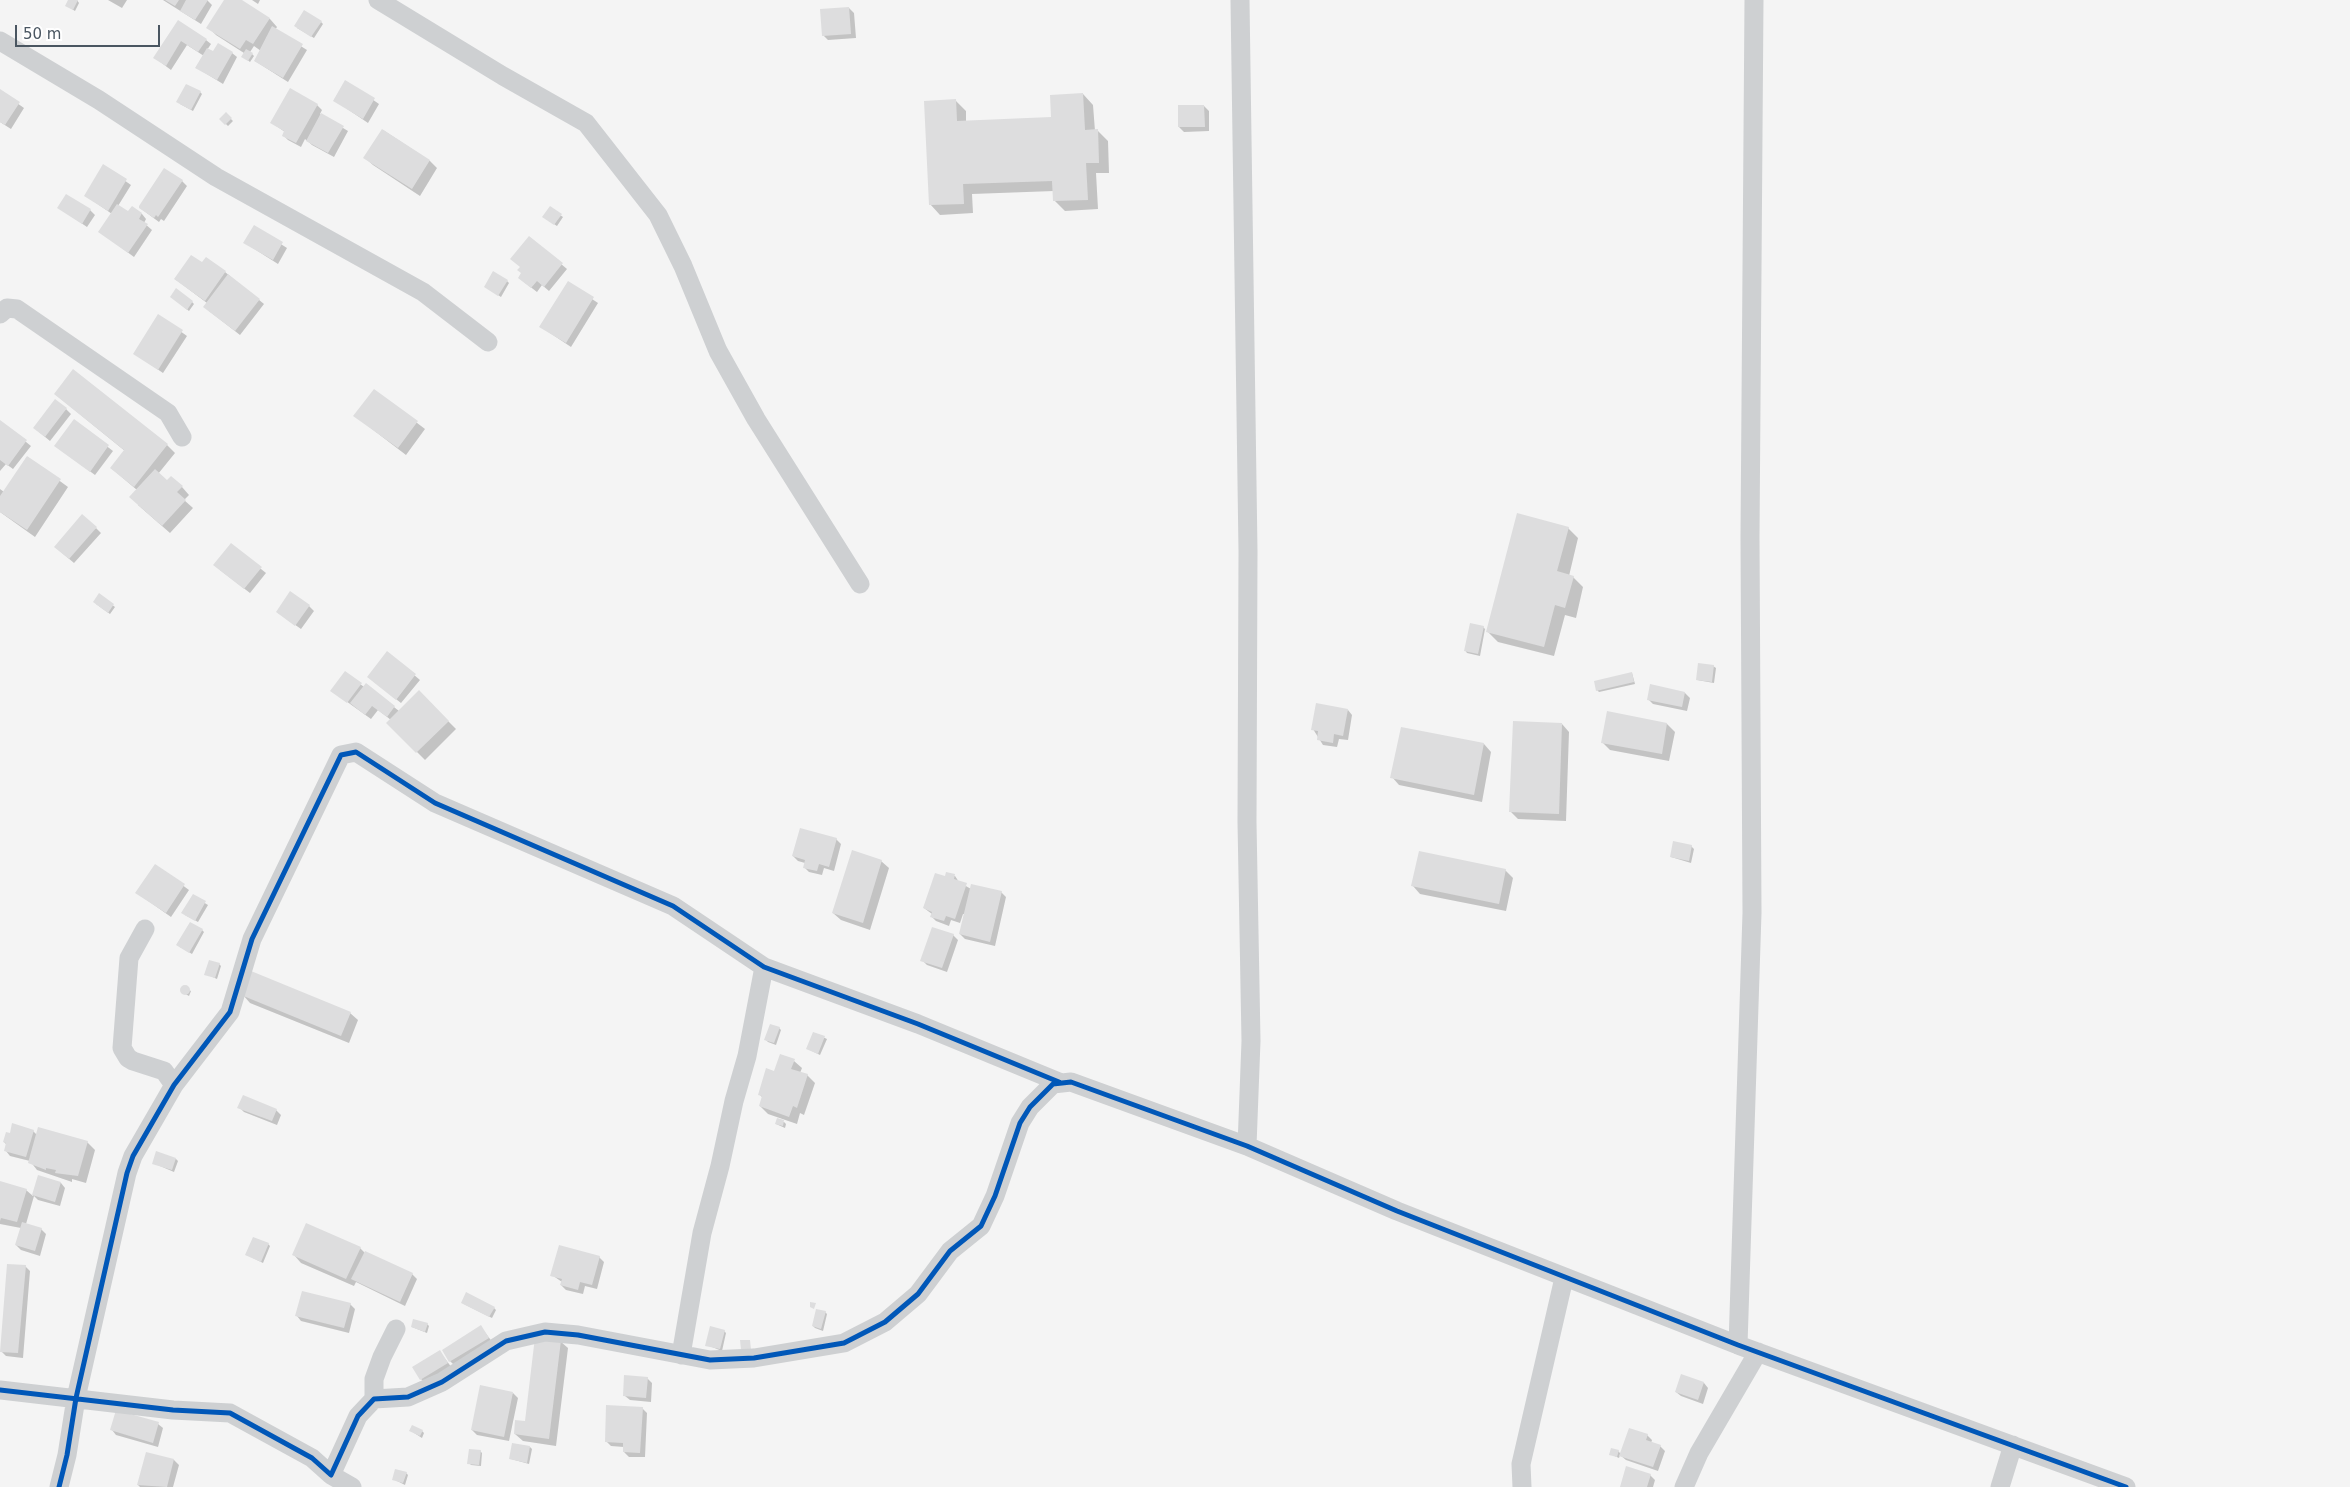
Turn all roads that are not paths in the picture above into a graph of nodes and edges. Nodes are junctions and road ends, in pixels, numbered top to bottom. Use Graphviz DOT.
graph roads {
  1 [pos="378,0"];
  2 [pos="1240,0"];
  3 [pos="1754,0"];
  4 [pos="0,41"];
  5 [pos="0,314"];
  6 [pos="488,342"];
  7 [pos="182,436"];
  8 [pos="860,584"];
  9 [pos="145,929"];
  10 [pos="764,967"];
  11 [pos="1059,1082"];
  12 [pos="174,1085"];
  13 [pos="1247,1146"];
  14 [pos="1564,1278"];
  15 [pos="396,1329"];
  16 [pos="1738,1345"];
  17 [pos="1758,1352"];
  18 [pos="681,1355"];
  19 [pos="0,1390"];
  20 [pos="76,1398"];
  21 [pos="374,1399"];
  22 [pos="2013,1445"];
  23 [pos="331,1475"];
  24 [pos="59,1487"];
  25 [pos="352,1487"];
  26 [pos="1522,1487"];
  27 [pos="1684,1487"];
  28 [pos="2000,1487"];
  29 [pos="2126,1487"];
  1 -- 8 [label="street"];
  2 -- 13 [label="street"];
  3 -- 16 [label="street"];
  4 -- 6 [label="street"];
  5 -- 7 [label="street"];
  9 -- 12 [label="street"];
  10 -- 11 [label="street"];
  10 -- 12 [label="street"];
  10 -- 18 [label="street"];
  11 -- 13 [label="street"];
  11 -- 18 [label="street"];
  12 -- 20 [label="street"];
  13 -- 14 [label="street"];
  14 -- 16 [label="street"];
  14 -- 26 [label="street"];
  15 -- 21 [label="street"];
  16 -- 17 [label="street"];
  17 -- 22 [label="street"];
  17 -- 27 [label="street"];
  18 -- 21 [label="street"];
  19 -- 20 [label="street"];
  20 -- 23 [label="street"];
  20 -- 24 [label="street"];
  21 -- 23 [label="street"];
  22 -- 28 [label="street"];
  22 -- 29 [label="street"];
  23 -- 25 [label="street"];
}
